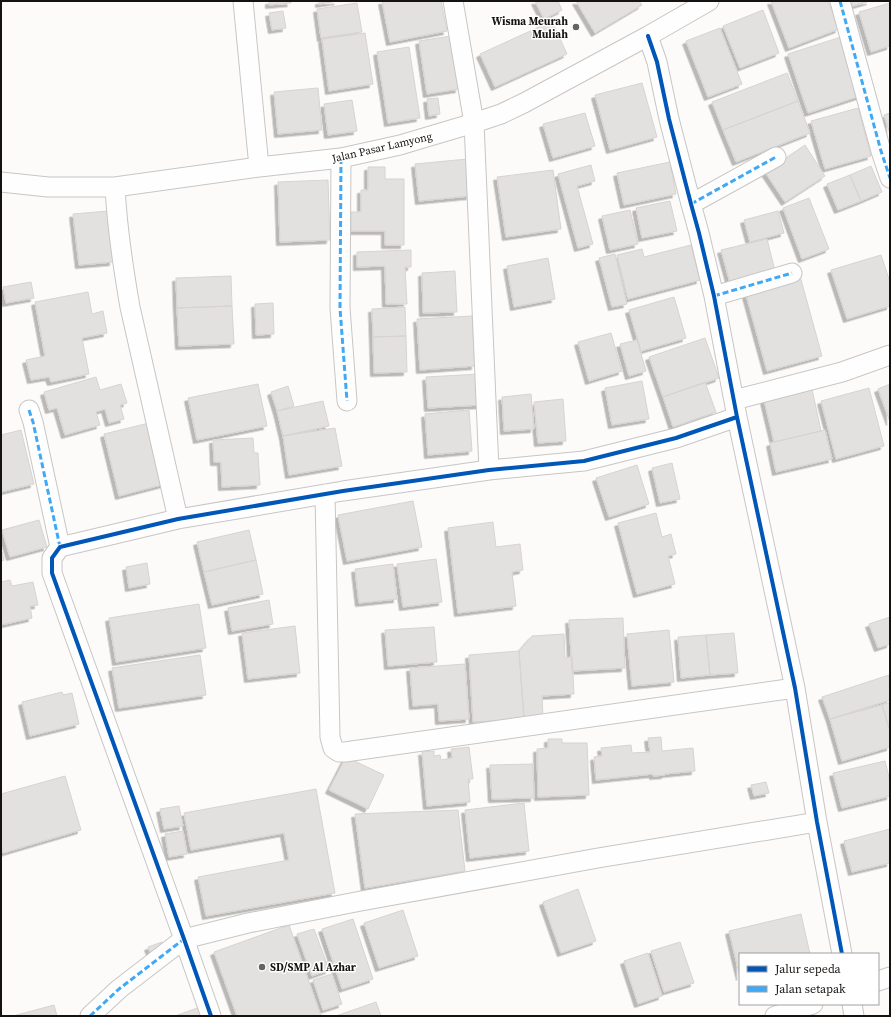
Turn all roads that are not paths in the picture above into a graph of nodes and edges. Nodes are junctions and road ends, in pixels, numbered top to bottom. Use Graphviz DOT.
graph roads {
  1 [pos="243,1"];
  2 [pos="453,1"];
  3 [pos="840,1"];
  4 [pos="697,4"];
  5 [pos="648,36"];
  6 [pos="474,123"];
  7 [pos="776,157"];
  8 [pos="341,158"];
  9 [pos="259,167"];
  10 [pos="890,178"];
  11 [pos="1,182"];
  12 [pos="115,187"];
  13 [pos="691,204"];
  14 [pos="792,273"];
  15 [pos="714,296"];
  16 [pos="890,355"];
  17 [pos="347,401"];
  18 [pos="736,408"];
  19 [pos="30,410"];
  20 [pos="489,470"];
  21 [pos="326,494"];
  22 [pos="178,519"];
  23 [pos="60,547"];
  24 [pos="795,688"];
  25 [pos="817,822"];
  26 [pos="184,939"];
  27 [pos="842,953"];
  28 [pos="890,977"];
  29 [pos="879,981"];
  30 [pos="810,1005"];
  31 [pos="852,1005"];
  32 [pos="90,1016"];
  33 [pos="211,1016"];
  34 [pos="775,1016"];
  35 [pos="854,1016"];
  1 -- 9 [label="street"];
  2 -- 6 [label="street"];
  3 -- 10 [label="street"];
  4 -- 5 [label="street, Jalan Pasar Lamyong"];
  5 -- 6 [label="street, Jalan Pasar Lamyong"];
  5 -- 13 [label="street"];
  6 -- 8 [label="street, Jalan Pasar Lamyong"];
  6 -- 20 [label="street"];
  7 -- 13 [label="street"];
  8 -- 9 [label="street, Jalan Pasar Lamyong"];
  8 -- 17 [label="street"];
  9 -- 12 [label="street, Jalan Pasar Lamyong"];
  11 -- 12 [label="street, Jalan Pasar Lamyong"];
  12 -- 22 [label="street"];
  13 -- 15 [label="street"];
  14 -- 15 [label="street"];
  15 -- 18 [label="street"];
  16 -- 18 [label="street"];
  18 -- 20 [label="street"];
  18 -- 24 [label="street"];
  19 -- 23 [label="street"];
  20 -- 21 [label="street"];
  21 -- 22 [label="street"];
  21 -- 24 [label="street"];
  22 -- 23 [label="street"];
  23 -- 26 [label="street"];
  24 -- 25 [label="street"];
  25 -- 26 [label="street"];
  25 -- 27 [label="street"];
  26 -- 32 [label="street"];
  26 -- 33 [label="street"];
  28 -- 29 [label="street"];
  30 -- 34 [label="street"];
  31 -- 35 [label="street"];
}
